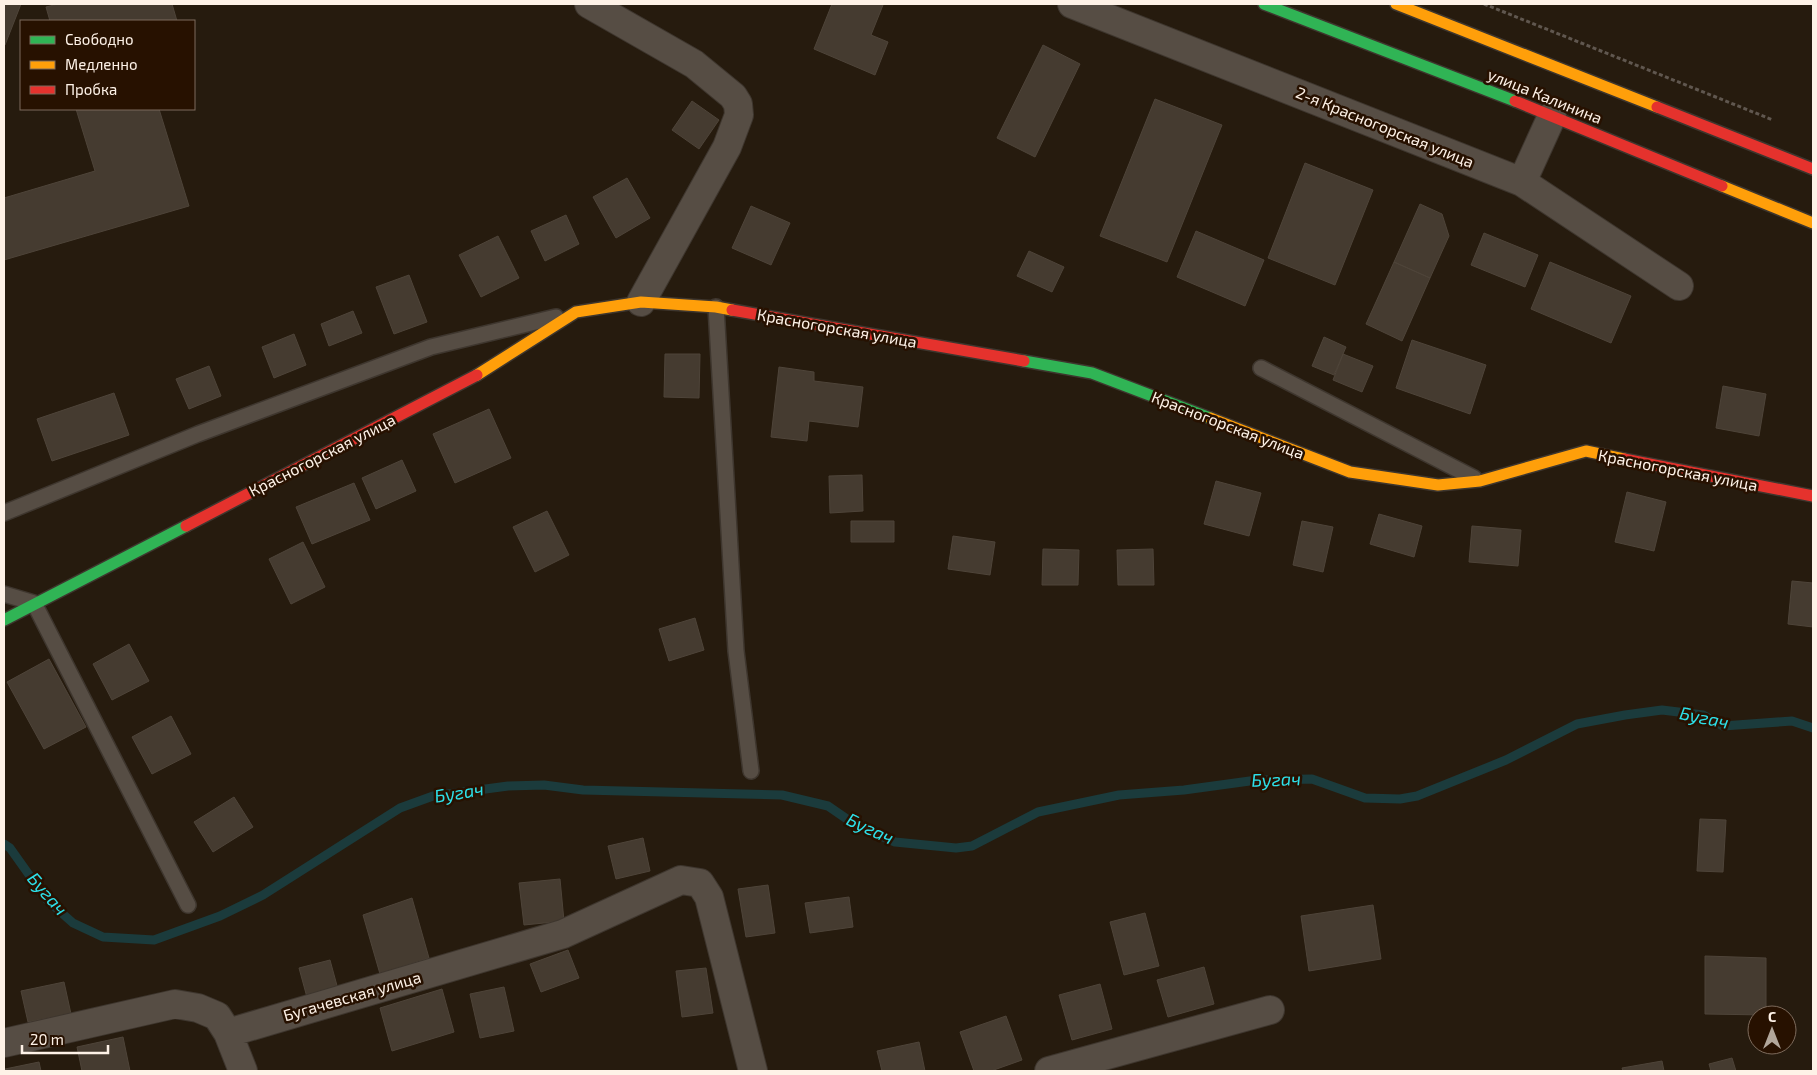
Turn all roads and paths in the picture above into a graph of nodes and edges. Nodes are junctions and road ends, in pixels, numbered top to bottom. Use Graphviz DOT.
graph roads {
  1 [pos="589,4"];
  2 [pos="1072,4"];
  3 [pos="1264,4"];
  4 [pos="1396,4"];
  5 [pos="1484,4"];
  6 [pos="1552,116"];
  7 [pos="1778,122"];
  8 [pos="1813,169"];
  9 [pos="1522,182"];
  10 [pos="1813,224"];
  11 [pos="1679,286"];
  12 [pos="641,302"];
  13 [pos="716,307"];
  14 [pos="576,312"];
  15 [pos="1261,368"];
  16 [pos="1480,481"];
  17 [pos="1813,496"];
  18 [pos="4,513"];
  19 [pos="4,594"];
  20 [pos="34,603"];
  21 [pos="4,620"];
  22 [pos="751,771"];
  23 [pos="188,905"];
  24 [pos="1270,1010"];
  25 [pos="228,1033"];
  26 [pos="4,1043"];
  27 [pos="243,1071"];
  28 [pos="753,1071"];
  29 [pos="1048,1071"];
  1 -- 12 [label="street"];
  2 -- 9 [label="street, 2-я Красногорская улица"];
  3 -- 6 [label="street, улица Калинина"];
  4 -- 8 [label="street, улица Калинина"];
  5 -- 7 [label="path"];
  6 -- 9 [label="street"];
  6 -- 10 [label="street, улица Калинина"];
  9 -- 11 [label="street, 2-я Красногорская улица"];
  12 -- 13 [label="street, Красногорская улица"];
  12 -- 14 [label="street, Красногорская улица"];
  13 -- 16 [label="street, Красногорская улица"];
  13 -- 22 [label="lane"];
  14 -- 18 [label="lane"];
  14 -- 20 [label="street, Красногорская улица"];
  15 -- 16 [label="lane"];
  16 -- 17 [label="street, Красногорская улица"];
  19 -- 20 [label="lane"];
  20 -- 21 [label="street, Красногорская улица"];
  20 -- 23 [label="lane"];
  24 -- 29 [label="street"];
  25 -- 26 [label="street"];
  25 -- 27 [label="street"];
  25 -- 28 [label="street, Бугачевская улица"];
}
